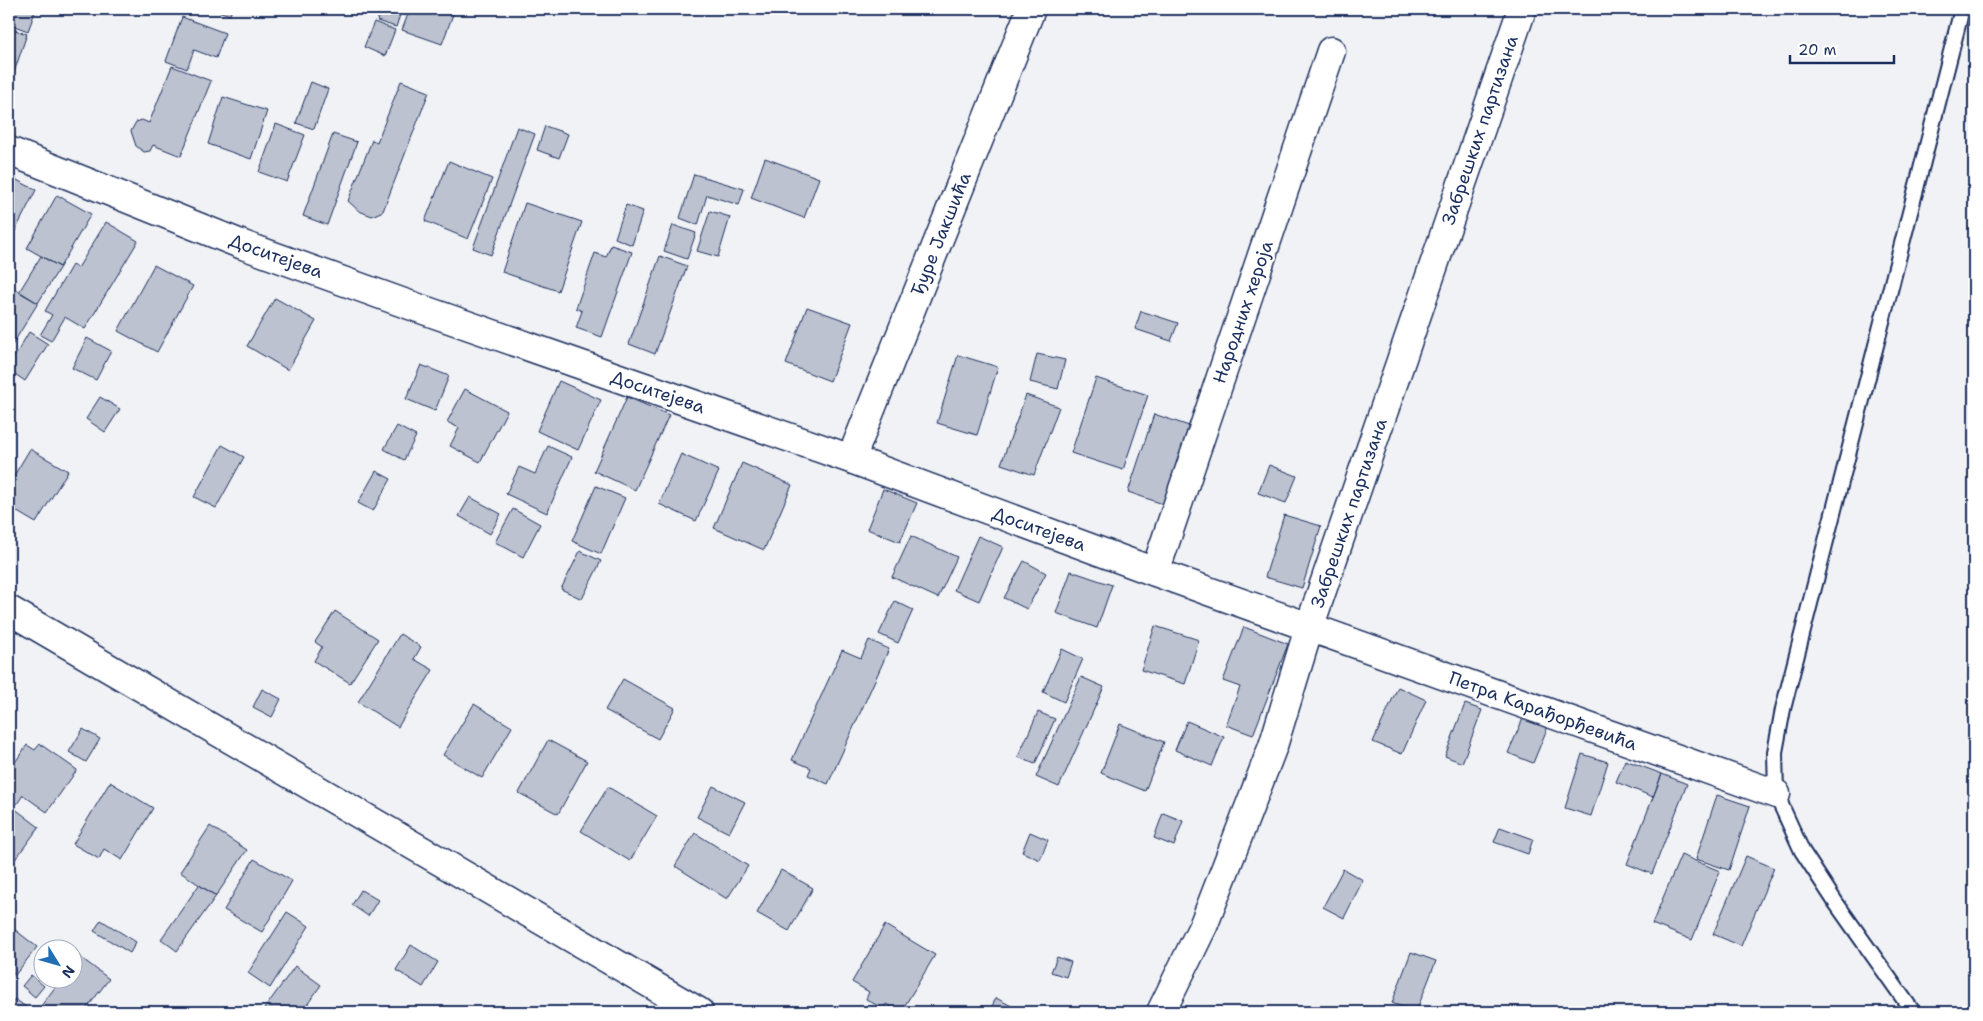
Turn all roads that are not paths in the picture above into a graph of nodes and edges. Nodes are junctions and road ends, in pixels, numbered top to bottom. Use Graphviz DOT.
graph roads {
  1 [pos="1031,9"];
  2 [pos="1522,9"];
  3 [pos="1962,9"];
  4 [pos="1331,51"];
  5 [pos="9,151"];
  6 [pos="851,459"];
  7 [pos="1155,572"];
  8 [pos="9,610"];
  9 [pos="1309,628"];
  10 [pos="1776,794"];
  11 [pos="699,1012"];
  12 [pos="1161,1012"];
  13 [pos="1913,1012"];
  1 -- 6 [label="street, Ђуре Јакшића"];
  2 -- 9 [label="street, Забрешких партизана"];
  3 -- 10 [label="lane"];
  4 -- 7 [label="street, Народних хероја"];
  5 -- 6 [label="street, Доситејева"];
  6 -- 7 [label="street, Доситејева"];
  7 -- 9 [label="street, Доситејева"];
  8 -- 11 [label="street"];
  9 -- 10 [label="street, Петра Карађорђевића"];
  9 -- 12 [label="street, Забрешких партизана"];
  10 -- 13 [label="lane"];
}
